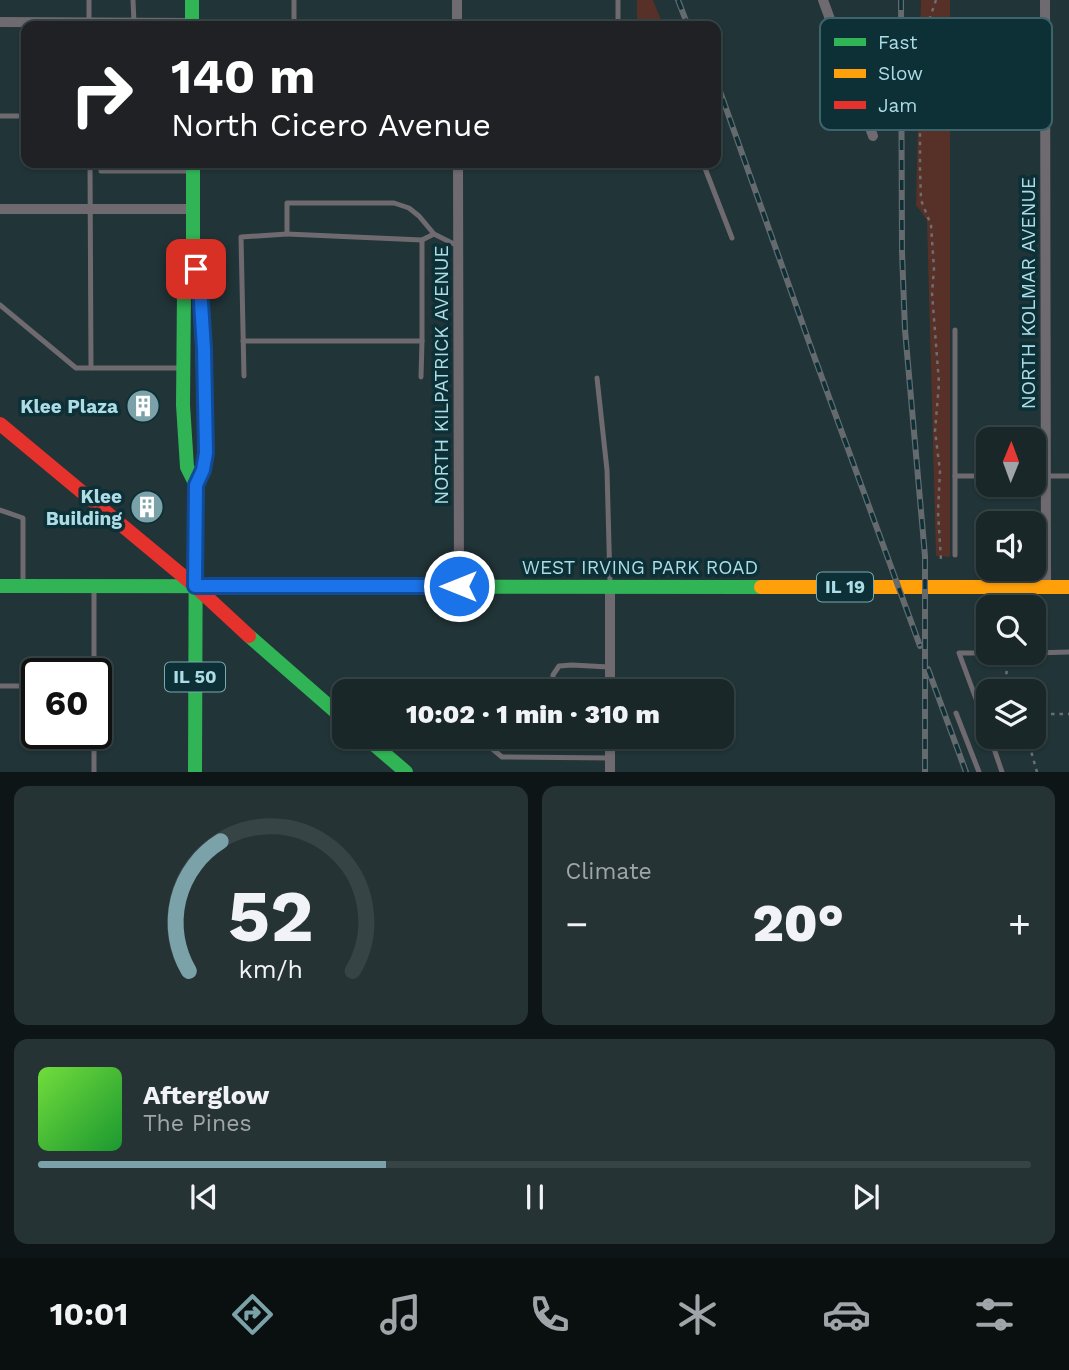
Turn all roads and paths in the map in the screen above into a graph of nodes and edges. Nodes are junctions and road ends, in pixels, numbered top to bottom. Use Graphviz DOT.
graph roads {
  1 [pos="89,0"];
  2 [pos="133,0"];
  3 [pos="192,0"];
  4 [pos="294,0"];
  5 [pos="457,0"];
  6 [pos="618,0"];
  7 [pos="823,0"];
  8 [pos="936,0"];
  9 [pos="1045,0"];
  10 [pos="830,18"];
  11 [pos="930,18"];
  12 [pos="1045,18"];
  13 [pos="89,21"];
  14 [pos="134,21"];
  15 [pos="192,21"];
  16 [pos="294,21"];
  17 [pos="457,21"];
  18 [pos="618,21"];
  19 [pos="0,22"];
  20 [pos="21,22"];
  21 [pos="0,116"];
  22 [pos="21,116"];
  23 [pos="871,130"];
  24 [pos="920,130"];
  25 [pos="1044,130"];
  26 [pos="873,136"];
  27 [pos="90,168"];
  28 [pos="170,168"];
  29 [pos="193,168"];
  30 [pos="458,168"];
  31 [pos="705,168"];
  32 [pos="101,171"];
  33 [pos="0,209"];
  34 [pos="90,209"];
  35 [pos="193,209"];
  36 [pos="287,234"];
  37 [pos="434,234"];
  38 [pos="732,238"];
  39 [pos="422,240"];
  40 [pos="458,246"];
  41 [pos="193,250"];
  42 [pos="0,305"];
  43 [pos="954,330"];
  44 [pos="243,341"];
  45 [pos="422,341"];
  46 [pos="91,368"];
  47 [pos="183,368"];
  48 [pos="243,376"];
  49 [pos="421,377"];
  50 [pos="597,378"];
  51 [pos="0,424"];
  52 [pos="1041,427"];
  53 [pos="955,476"];
  54 [pos="976,476"];
  55 [pos="1046,476"];
  56 [pos="1069,478"];
  57 [pos="196,485"];
  58 [pos="1041,497"];
  59 [pos="0,510"];
  60 [pos="955,555"];
  61 [pos="940,560"];
  62 [pos="0,586"];
  63 [pos="23,586"];
  64 [pos="94,586"];
  65 [pos="195,586"];
  66 [pos="459,586"];
  67 [pos="610,586"];
  68 [pos="1046,587"];
  69 [pos="1069,587"];
  70 [pos="1069,652"];
  71 [pos="976,653"];
  72 [pos="1046,653"];
  73 [pos="94,658"];
  74 [pos="610,667"];
  75 [pos="553,679"];
  76 [pos="610,679"];
  77 [pos="0,686"];
  78 [pos="21,686"];
  79 [pos="976,699"];
  80 [pos="332,709"];
  81 [pos="956,713"];
  82 [pos="1046,714"];
  83 [pos="1069,714"];
  84 [pos="94,749"];
  85 [pos="378,749"];
  86 [pos="492,749"];
  87 [pos="610,749"];
  88 [pos="994,749"];
  89 [pos="1031,749"];
  90 [pos="610,758"];
  91 [pos="398,768"];
  92 [pos="94,772"];
  93 [pos="195,772"];
  94 [pos="610,772"];
  95 [pos="979,772"];
  96 [pos="1002,772"];
  97 [pos="1037,772"];
  1 -- 13 [label="lane"];
  2 -- 14 [label="lane"];
  3 -- 15 [label="main road"];
  4 -- 16 [label="lane"];
  5 -- 17 [label="street"];
  6 -- 18 [label="lane"];
  7 -- 10 [label="street"];
  8 -- 11 [label="path"];
  9 -- 12 [label="street, NORTH KOLMAR AVENUE"];
  19 -- 20 [label="street"];
  21 -- 22 [label="lane"];
  23 -- 26 [label="street"];
  24 -- 61 [label="path"];
  25 -- 52 [label="street, NORTH KOLMAR AVENUE"];
  27 -- 34 [label="lane"];
  28 -- 32 [label="lane"];
  29 -- 35 [label="main road, IL 50"];
  30 -- 40 [label="street, NORTH KILPATRICK AVENUE"];
  31 -- 38 [label="lane"];
  33 -- 34 [label="street"];
  34 -- 35 [label="street"];
  34 -- 46 [label="lane"];
  35 -- 41 [label="main road, IL 50"];
  36 -- 37 [label="lane"];
  36 -- 39 [label="lane"];
  36 -- 44 [label="lane"];
  37 -- 39 [label="lane"];
  37 -- 40 [label="lane"];
  39 -- 45 [label="lane"];
  40 -- 66 [label="street, NORTH KILPATRICK AVENUE"];
  41 -- 47 [label="main road"];
  41 -- 57 [label="main road, IL 50"];
  42 -- 46 [label="lane"];
  43 -- 53 [label="lane"];
  44 -- 45 [label="lane"];
  44 -- 48 [label="lane"];
  45 -- 49 [label="lane"];
  46 -- 47 [label="lane"];
  47 -- 57 [label="main road"];
  50 -- 67 [label="lane"];
  51 -- 65 [label="main road"];
  53 -- 54 [label="lane"];
  53 -- 60 [label="lane"];
  55 -- 56 [label="lane"];
  57 -- 65 [label="main road, IL 50"];
  58 -- 68 [label="street, NORTH KOLMAR AVENUE"];
  59 -- 63 [label="lane"];
  62 -- 63 [label="main road, WEST IRVING PARK ROAD / IL 19"];
  63 -- 64 [label="main road, WEST IRVING PARK ROAD / IL 19"];
  64 -- 65 [label="main road, WEST IRVING PARK ROAD / IL 19"];
  64 -- 73 [label="lane"];
  65 -- 66 [label="main road, WEST IRVING PARK ROAD / IL 19"];
  65 -- 80 [label="main road"];
  65 -- 93 [label="main road, IL 50"];
  66 -- 67 [label="main road, WEST IRVING PARK ROAD / IL 19"];
  67 -- 68 [label="main road, WEST IRVING PARK ROAD / IL 19"];
  67 -- 74 [label="street"];
  68 -- 69 [label="main road, WEST IRVING PARK ROAD / IL 19"];
  70 -- 72 [label="lane"];
  71 -- 79 [label="lane"];
  74 -- 75 [label="lane"];
  74 -- 76 [label="street"];
  77 -- 78 [label="lane"];
  81 -- 95 [label="lane"];
  82 -- 83 [label="path"];
  84 -- 92 [label="lane"];
  85 -- 91 [label="main road"];
  86 -- 90 [label="lane"];
  87 -- 90 [label="street"];
  88 -- 96 [label="lane"];
  89 -- 97 [label="path"];
  90 -- 94 [label="street"];
}
